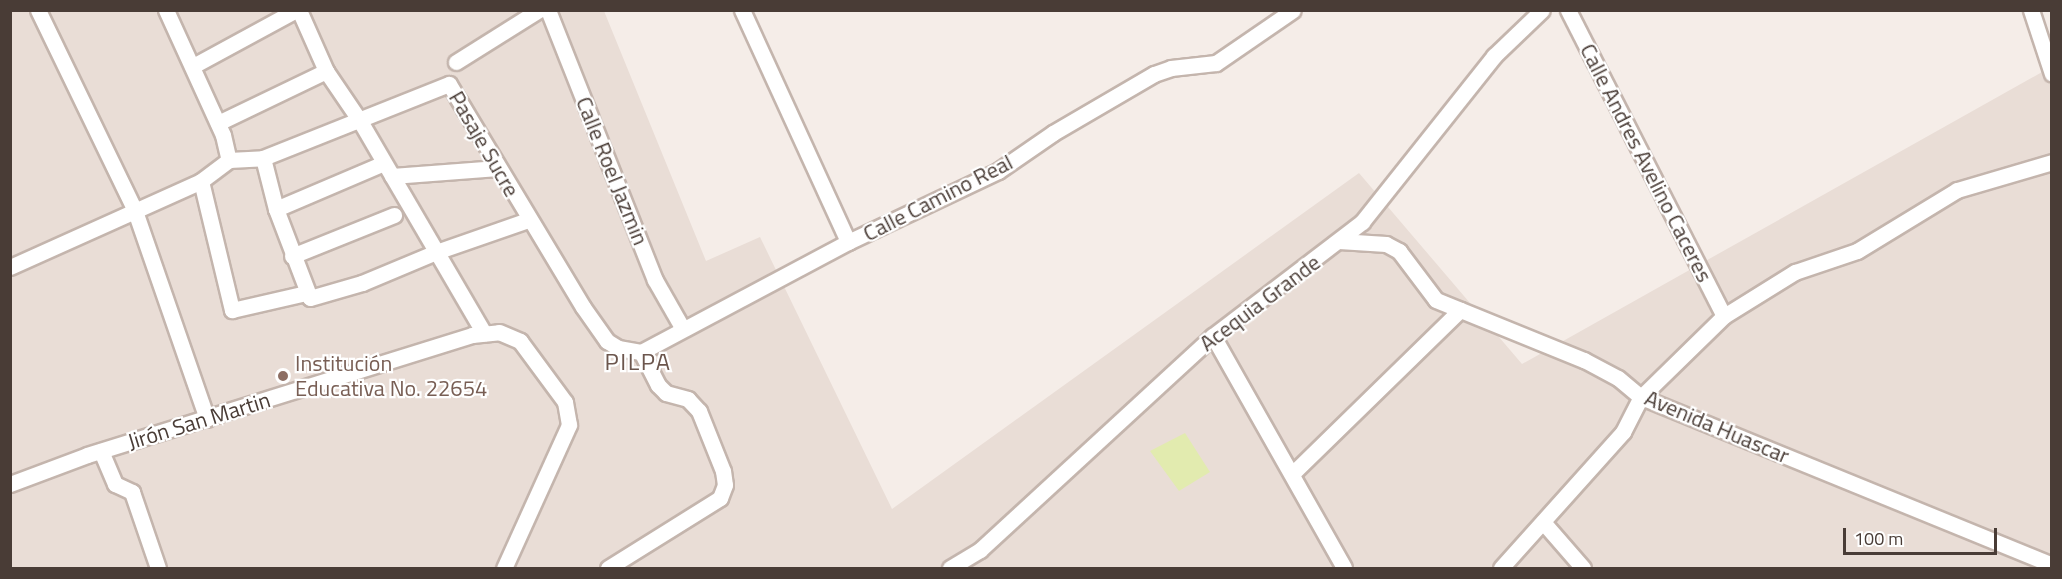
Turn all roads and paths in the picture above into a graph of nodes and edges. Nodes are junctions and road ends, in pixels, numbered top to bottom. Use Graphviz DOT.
graph roads {
  1 [pos="38,10"];
  2 [pos="166,10"];
  3 [pos="298,10"];
  4 [pos="539,10"];
  5 [pos="548,10"];
  6 [pos="742,10"];
  7 [pos="1293,10"];
  8 [pos="1542,10"];
  9 [pos="1568,10"];
  10 [pos="2031,10"];
  11 [pos="456,62"];
  12 [pos="193,66"];
  13 [pos="326,71"];
  14 [pos="2052,74"];
  15 [pos="360,121"];
  16 [pos="218,123"];
  17 [pos="263,158"];
  18 [pos="230,160"];
  19 [pos="2052,162"];
  20 [pos="498,168"];
  21 [pos="388,170"];
  22 [pos="201,181"];
  23 [pos="276,209"];
  24 [pos="135,211"];
  25 [pos="394,215"];
  26 [pos="528,220"];
  27 [pos="848,242"];
  28 [pos="1339,242"];
  29 [pos="436,252"];
  30 [pos="292,256"];
  31 [pos="10,267"];
  32 [pos="306,293"];
  33 [pos="1460,310"];
  34 [pos="1724,316"];
  35 [pos="683,329"];
  36 [pos="484,333"];
  37 [pos="1214,336"];
  38 [pos="641,352"];
  39 [pos="1641,397"];
  40 [pos="207,419"];
  41 [pos="101,451"];
  42 [pos="1292,474"];
  43 [pos="11,481"];
  44 [pos="1543,522"];
  45 [pos="2052,565"];
  46 [pos="158,568"];
  47 [pos="504,568"];
  48 [pos="608,568"];
  49 [pos="950,568"];
  50 [pos="1344,568"];
  51 [pos="1501,568"];
  52 [pos="1583,568"];
  1 -- 24 [label="street"];
  2 -- 12 [label="street"];
  3 -- 12 [label="street"];
  3 -- 13 [label="street"];
  4 -- 11 [label="street"];
  5 -- 35 [label="street, Calle Roel Jazmin"];
  6 -- 27 [label="street"];
  7 -- 27 [label="street, Calle Camino Real"];
  8 -- 28 [label="street, Acequia Grande"];
  9 -- 34 [label="street, Calle Andres Avelino Caceres"];
  10 -- 14 [label="street"];
  12 -- 16 [label="street"];
  13 -- 15 [label="street"];
  13 -- 16 [label="street"];
  15 -- 17 [label="street, Pasaje Sucre"];
  15 -- 20 [label="street, Pasaje Sucre"];
  15 -- 21 [label="street"];
  16 -- 18 [label="street"];
  17 -- 18 [label="street, Pasaje Sucre"];
  17 -- 23 [label="street"];
  18 -- 22 [label="street"];
  19 -- 34 [label="street"];
  20 -- 21 [label="street"];
  20 -- 26 [label="street, Pasaje Sucre"];
  21 -- 23 [label="street"];
  21 -- 29 [label="street"];
  22 -- 24 [label="street"];
  22 -- 32 [label="street"];
  23 -- 30 [label="street"];
  24 -- 31 [label="street"];
  24 -- 40 [label="street"];
  25 -- 30 [label="street"];
  26 -- 29 [label="street"];
  26 -- 38 [label="street, Pasaje Sucre"];
  27 -- 35 [label="street, Calle Camino Real"];
  28 -- 33 [label="street, Avenida Huascar"];
  28 -- 37 [label="street, Acequia Grande"];
  29 -- 32 [label="street"];
  29 -- 36 [label="street"];
  30 -- 32 [label="street"];
  33 -- 39 [label="street, Avenida Huascar"];
  33 -- 42 [label="street"];
  34 -- 39 [label="street"];
  35 -- 38 [label="street, Calle Camino Real"];
  36 -- 40 [label="street, Jirón San Martin"];
  36 -- 47 [label="street, Jirón San Martin"];
  37 -- 42 [label="street"];
  37 -- 49 [label="street, Acequia Grande"];
  38 -- 48 [label="street"];
  39 -- 44 [label="street"];
  39 -- 45 [label="street, Avenida Huascar"];
  40 -- 41 [label="street, Jirón San Martin"];
  41 -- 43 [label="street, Jirón San Martin"];
  41 -- 46 [label="street"];
  42 -- 50 [label="street"];
  44 -- 51 [label="street"];
  44 -- 52 [label="street"];
}
